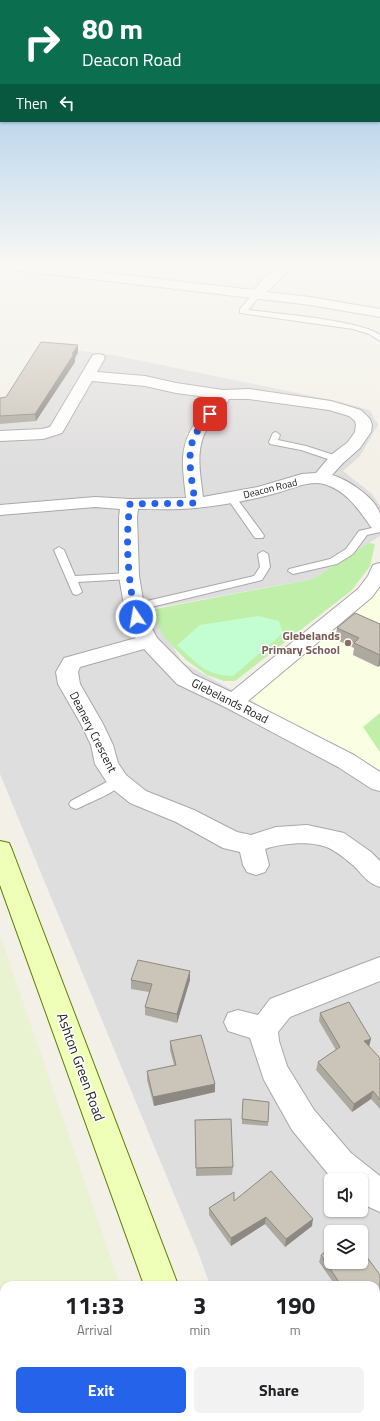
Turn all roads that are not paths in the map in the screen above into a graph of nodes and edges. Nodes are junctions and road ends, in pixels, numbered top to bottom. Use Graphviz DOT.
graph roads {
  1 [pos="372,332"];
  2 [pos="380,339"];
  3 [pos="98,358"];
  4 [pos="87,376"];
  5 [pos="223,395"];
  6 [pos="276,435"];
  7 [pos="0,436"];
  8 [pos="337,460"];
  9 [pos="321,478"];
  10 [pos="232,498"];
  11 [pos="195,503"];
  12 [pos="130,504"];
  13 [pos="0,510"];
  14 [pos="380,528"];
  15 [pos="259,536"];
  16 [pos="59,550"];
  17 [pos="263,554"];
  18 [pos="293,571"];
  19 [pos="379,575"];
  20 [pos="129,576"];
  21 [pos="72,579"];
  22 [pos="77,592"];
  23 [pos="134,607"];
  24 [pos="148,641"];
  25 [pos="233,702"];
  26 [pos="118,782"];
  27 [pos="380,783"];
  28 [pos="76,804"];
  29 [pos="0,850"];
  30 [pos="380,877"];
  31 [pos="380,968"];
  32 [pos="351,1173"];
  33 [pos="368,1186"];
  34 [pos="380,1196"];
  35 [pos="160,1281"];
  1 -- 2 [label="lane"];
  3 -- 4 [label="street"];
  4 -- 5 [label="street"];
  4 -- 7 [label="street"];
  5 -- 8 [label="street"];
  5 -- 11 [label="street"];
  6 -- 8 [label="lane"];
  8 -- 9 [label="street"];
  9 -- 10 [label="street, Deacon Road"];
  9 -- 14 [label="street"];
  10 -- 11 [label="street, Deacon Road"];
  10 -- 15 [label="lane"];
  11 -- 12 [label="street, Deacon Road"];
  12 -- 13 [label="street, Deacon Road"];
  12 -- 20 [label="street, Glebelands Road"];
  14 -- 18 [label="lane"];
  16 -- 21 [label="lane"];
  17 -- 23 [label="lane"];
  19 -- 25 [label="street"];
  20 -- 21 [label="lane"];
  20 -- 23 [label="street, Glebelands Road"];
  21 -- 22 [label="lane"];
  23 -- 24 [label="street, Glebelands Road"];
  24 -- 25 [label="street, Glebelands Road"];
  24 -- 26 [label="street, Deanery Crescent"];
  25 -- 27 [label="street, Glebelands Road"];
  26 -- 28 [label="lane"];
  26 -- 30 [label="street, Deanery Crescent"];
  29 -- 35 [label="street, Ashton Green Road"];
  31 -- 32 [label="street"];
  33 -- 34 [label="street"];
}
